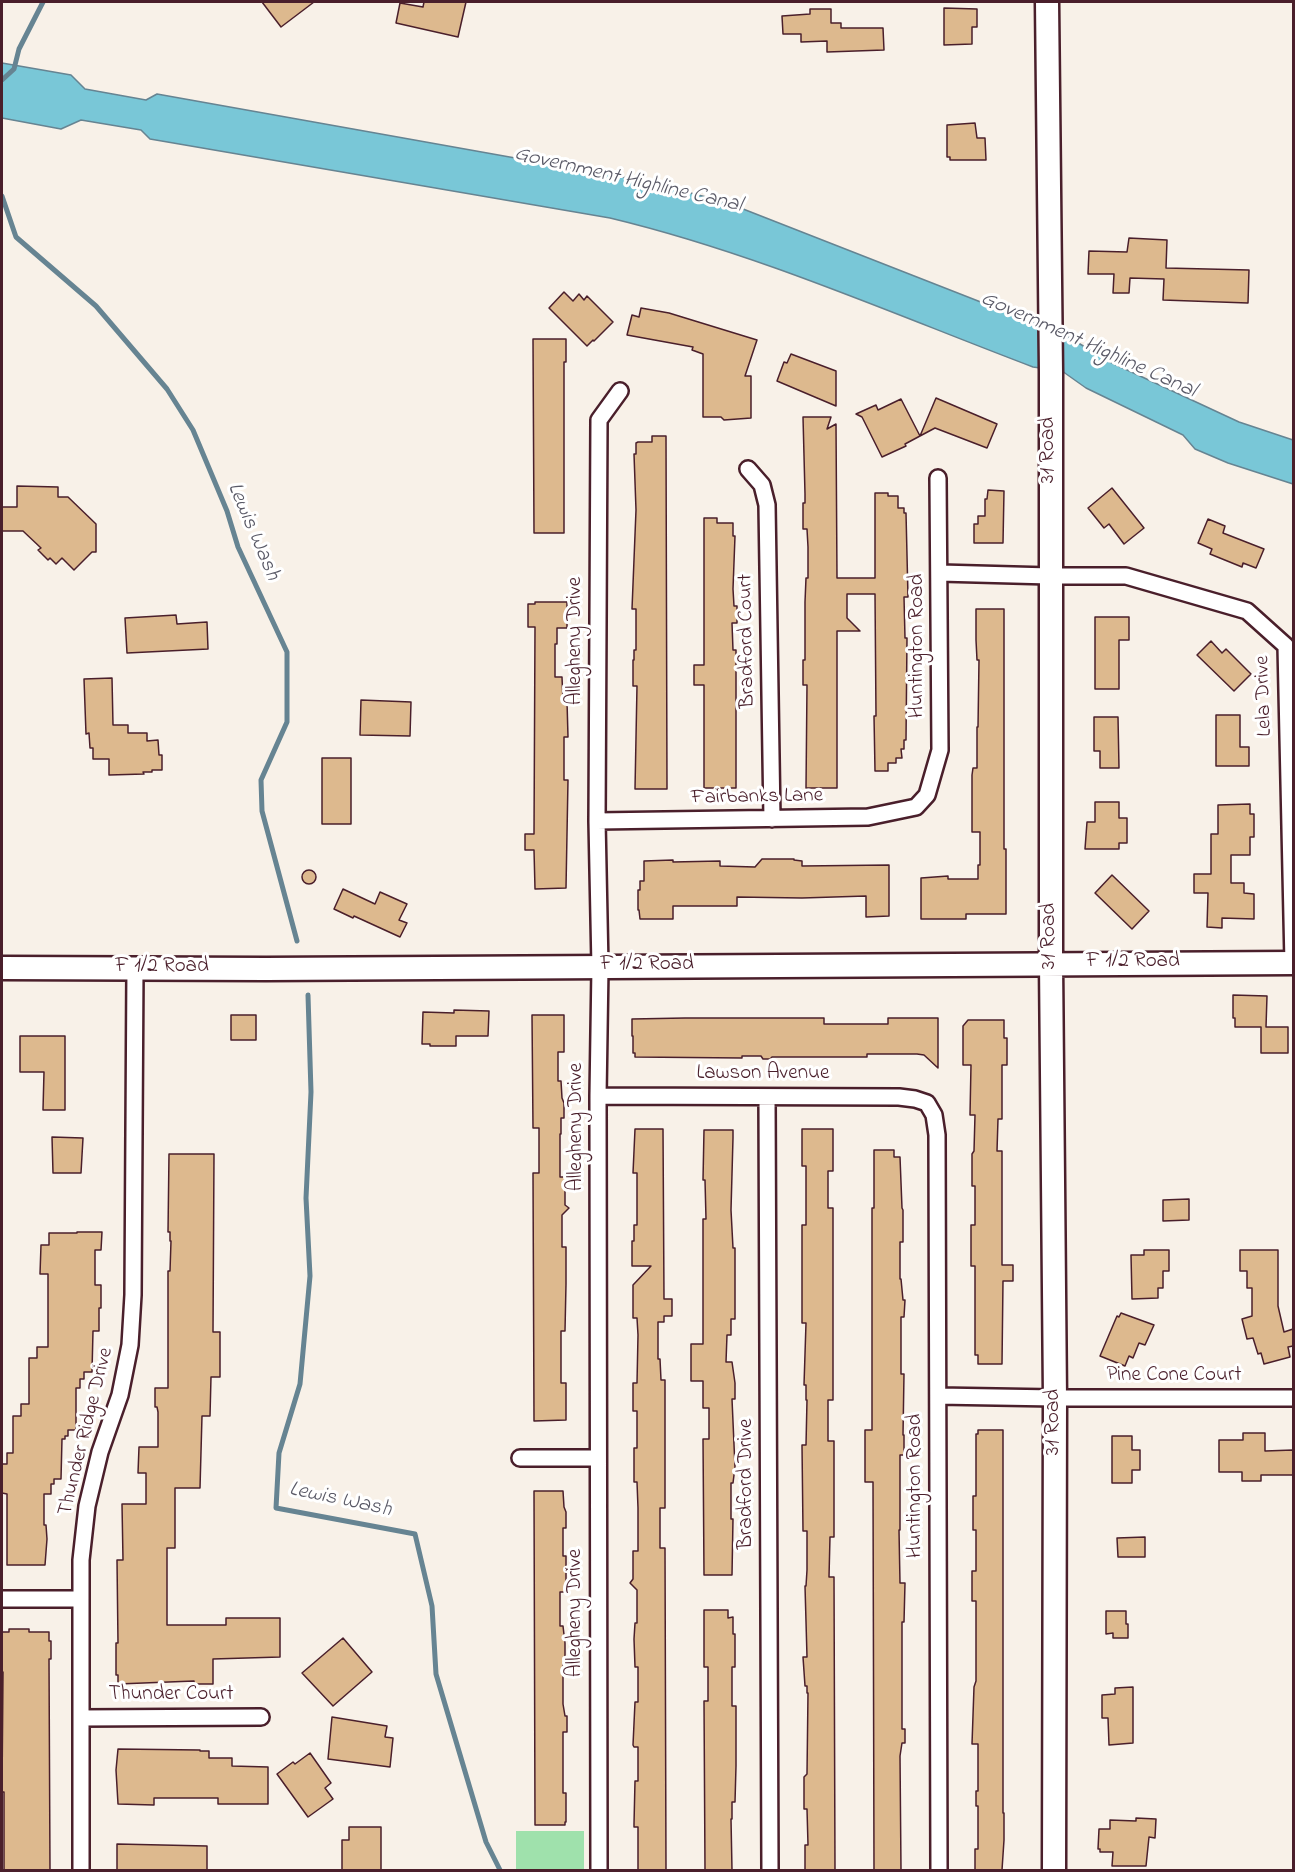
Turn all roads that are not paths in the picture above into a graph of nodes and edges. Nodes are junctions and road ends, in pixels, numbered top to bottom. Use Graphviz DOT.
graph roads {
  1 [pos="1047,2"];
  2 [pos="620,390"];
  3 [pos="748,469"];
  4 [pos="938,478"];
  5 [pos="940,573"];
  6 [pos="1050,576"];
  7 [pos="916,807"];
  8 [pos="772,819"];
  9 [pos="597,821"];
  10 [pos="1051,963"];
  11 [pos="1293,963"];
  12 [pos="600,967"];
  13 [pos="2,968"];
  14 [pos="135,968"];
  15 [pos="598,1096"];
  16 [pos="767,1096"];
  17 [pos="927,1103"];
  18 [pos="938,1396"];
  19 [pos="1055,1398"];
  20 [pos="1293,1398"];
  21 [pos="520,1458"];
  22 [pos="598,1458"];
  23 [pos="2,1599"];
  24 [pos="81,1599"];
  25 [pos="261,1717"];
  26 [pos="81,1718"];
  27 [pos="81,1870"];
  28 [pos="599,1870"];
  29 [pos="770,1870"];
  30 [pos="939,1870"];
  31 [pos="1054,1870"];
  1 -- 6 [label="street, 31 Road"];
  2 -- 9 [label="street, Allegheny Drive"];
  3 -- 8 [label="street, Bradford Court"];
  4 -- 5 [label="street, Huntington Road"];
  5 -- 6 [label="street, Lela Drive"];
  5 -- 7 [label="street, Huntington Road"];
  6 -- 10 [label="street, 31 Road"];
  6 -- 11 [label="street, Lela Drive"];
  7 -- 8 [label="street, Fairbanks Lane"];
  8 -- 9 [label="street, Fairbanks Lane"];
  9 -- 12 [label="street, Allegheny Drive"];
  10 -- 11 [label="street, F 1/2 Road"];
  10 -- 12 [label="street, F 1/2 Road"];
  10 -- 19 [label="street, 31 Road"];
  12 -- 14 [label="street, F 1/2 Road"];
  12 -- 15 [label="street, Allegheny Drive"];
  13 -- 14 [label="street, F 1/2 Road"];
  14 -- 24 [label="street, Thunder Ridge Drive"];
  15 -- 16 [label="street, Lawson Avenue"];
  15 -- 22 [label="street, Allegheny Drive"];
  16 -- 17 [label="street, Lawson Avenue"];
  16 -- 29 [label="street, Bradford Drive"];
  17 -- 18 [label="street, Huntington Road"];
  18 -- 19 [label="street, Pine Cone Court"];
  18 -- 30 [label="street, Huntington Road"];
  19 -- 20 [label="street, Pine Cone Court"];
  19 -- 31 [label="street, 31 Road"];
  21 -- 22 [label="street"];
  22 -- 28 [label="street, Allegheny Drive"];
  23 -- 24 [label="street"];
  24 -- 26 [label="street, Thunder Ridge Drive"];
  25 -- 26 [label="street, Thunder Court"];
  26 -- 27 [label="street, Thunder Ridge Drive"];
}
